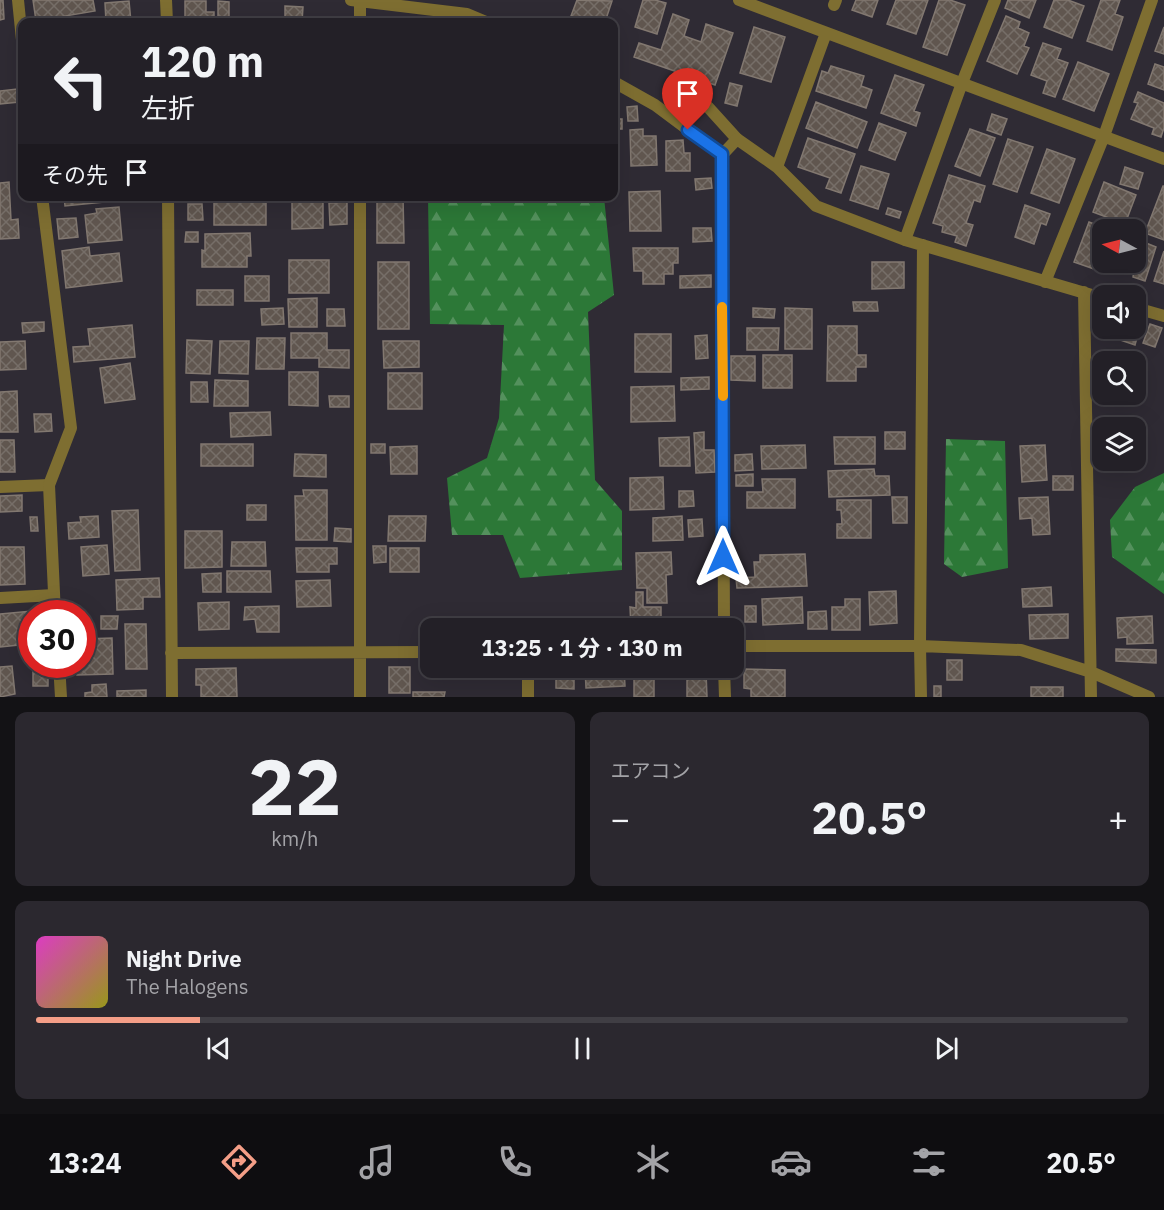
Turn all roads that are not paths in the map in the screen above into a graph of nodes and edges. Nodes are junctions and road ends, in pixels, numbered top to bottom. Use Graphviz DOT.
graph roads {
  1 [pos="18,0"];
  2 [pos="166,0"];
  3 [pos="351,0"];
  4 [pos="739,0"];
  5 [pos="995,0"];
  6 [pos="1152,0"];
  7 [pos="360,1"];
  8 [pos="20,18"];
  9 [pos="167,18"];
  10 [pos="360,18"];
  11 [pos="476,18"];
  12 [pos="826,33"];
  13 [pos="962,83"];
  14 [pos="618,84"];
  15 [pos="708,107"];
  16 [pos="1104,136"];
  17 [pos="737,140"];
  18 [pos="722,154"];
  19 [pos="1164,159"];
  20 [pos="777,167"];
  21 [pos="43,201"];
  22 [pos="168,201"];
  23 [pos="360,201"];
  24 [pos="905,240"];
  25 [pos="923,245"];
  26 [pos="1045,282"];
  27 [pos="1084,292"];
  28 [pos="1092,295"];
  29 [pos="1146,311"];
  30 [pos="1164,316"];
  31 [pos="49,485"];
  32 [pos="0,487"];
  33 [pos="54,595"];
  34 [pos="0,598"];
  35 [pos="54,600"];
  36 [pos="723,618"];
  37 [pos="744,646"];
  38 [pos="920,646"];
  39 [pos="420,652"];
  40 [pos="171,653"];
  41 [pos="360,654"];
  42 [pos="1091,672"];
  43 [pos="60,678"];
  44 [pos="528,678"];
  45 [pos="724,678"];
  46 [pos="61,697"];
  47 [pos="172,697"];
  48 [pos="360,697"];
  49 [pos="528,697"];
  50 [pos="725,697"];
  51 [pos="921,697"];
  52 [pos="1090,697"];
  53 [pos="1149,697"];
  1 -- 8 [label="street"];
  2 -- 9 [label="street"];
  3 -- 7 [label="street"];
  4 -- 12 [label="street"];
  5 -- 13 [label="street"];
  6 -- 16 [label="street"];
  7 -- 10 [label="street"];
  7 -- 11 [label="street"];
  12 -- 13 [label="street"];
  12 -- 20 [label="street"];
  13 -- 16 [label="street"];
  13 -- 24 [label="street"];
  14 -- 18 [label="street"];
  15 -- 17 [label="street"];
  16 -- 19 [label="street"];
  16 -- 26 [label="street"];
  17 -- 18 [label="street"];
  17 -- 20 [label="street"];
  18 -- 36 [label="street"];
  20 -- 24 [label="street"];
  21 -- 31 [label="street"];
  22 -- 40 [label="street"];
  23 -- 41 [label="street"];
  24 -- 25 [label="street"];
  25 -- 26 [label="street"];
  25 -- 38 [label="street"];
  26 -- 27 [label="street"];
  27 -- 28 [label="street"];
  27 -- 42 [label="street"];
  29 -- 30 [label="street"];
  31 -- 32 [label="street"];
  31 -- 33 [label="street"];
  33 -- 34 [label="street"];
  33 -- 35 [label="street"];
  37 -- 38 [label="street"];
  38 -- 42 [label="street"];
  38 -- 51 [label="street"];
  39 -- 41 [label="street"];
  40 -- 41 [label="street"];
  40 -- 47 [label="street"];
  41 -- 48 [label="street"];
  42 -- 52 [label="street"];
  42 -- 53 [label="street"];
  43 -- 46 [label="street"];
  44 -- 49 [label="street"];
  45 -- 50 [label="street"];
}
